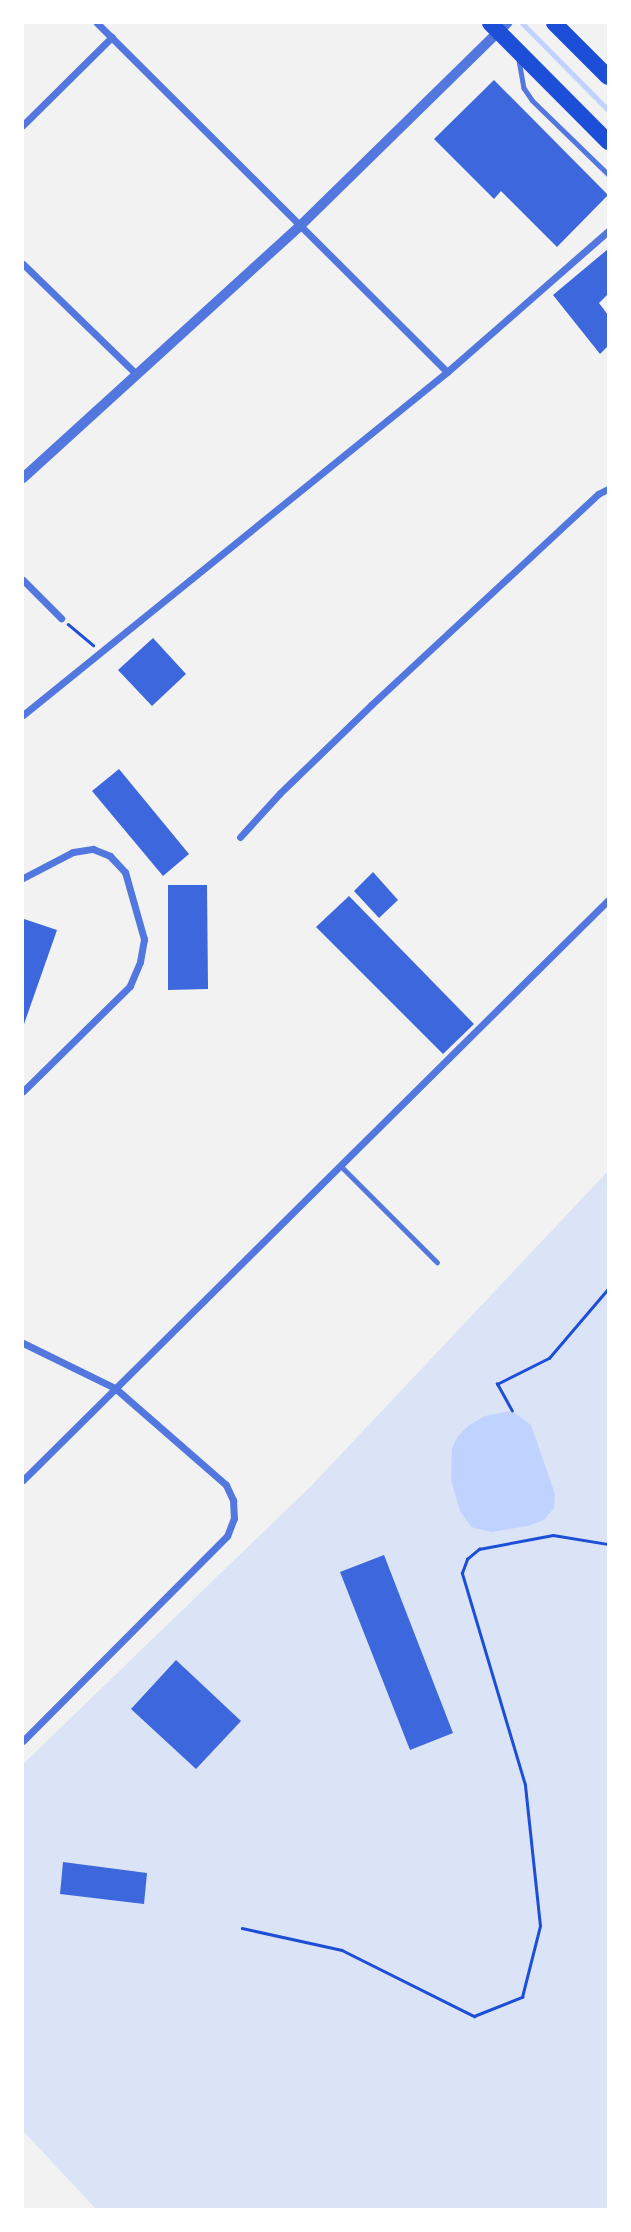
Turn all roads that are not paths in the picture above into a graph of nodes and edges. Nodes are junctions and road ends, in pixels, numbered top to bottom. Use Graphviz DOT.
graph roads {
  1 [pos="97,23"];
  2 [pos="554,23"];
  3 [pos="499,25"];
  4 [pos="112,37"];
  5 [pos="516,49"];
  6 [pos="608,77"];
  7 [pos="23,125"];
  8 [pos="608,142"];
  9 [pos="608,174"];
  10 [pos="301,225"];
  11 [pos="608,231"];
  12 [pos="23,264"];
  13 [pos="447,372"];
  14 [pos="137,374"];
  15 [pos="23,478"];
  16 [pos="608,489"];
  17 [pos="23,580"];
  18 [pos="61,618"];
  19 [pos="23,715"];
  20 [pos="240,837"];
  21 [pos="23,876"];
  22 [pos="608,900"];
  23 [pos="23,1091"];
  24 [pos="340,1165"];
  25 [pos="437,1262"];
  26 [pos="23,1343"];
  27 [pos="115,1388"];
  28 [pos="23,1480"];
  29 [pos="23,1741"];
  1 -- 4 [label="street"];
  2 -- 6 [label="highway"];
  3 -- 5 [label="highway"];
  3 -- 10 [label="street"];
  4 -- 7 [label="street"];
  4 -- 10 [label="street"];
  5 -- 8 [label="highway"];
  5 -- 9 [label="lane"];
  10 -- 13 [label="street"];
  10 -- 14 [label="street"];
  11 -- 13 [label="street"];
  12 -- 14 [label="street"];
  13 -- 19 [label="street"];
  14 -- 15 [label="street"];
  16 -- 20 [label="street"];
  17 -- 18 [label="street"];
  21 -- 23 [label="street"];
  22 -- 24 [label="street"];
  24 -- 25 [label="lane"];
  24 -- 27 [label="street"];
  26 -- 27 [label="street"];
  27 -- 28 [label="street"];
  27 -- 29 [label="street"];
}
